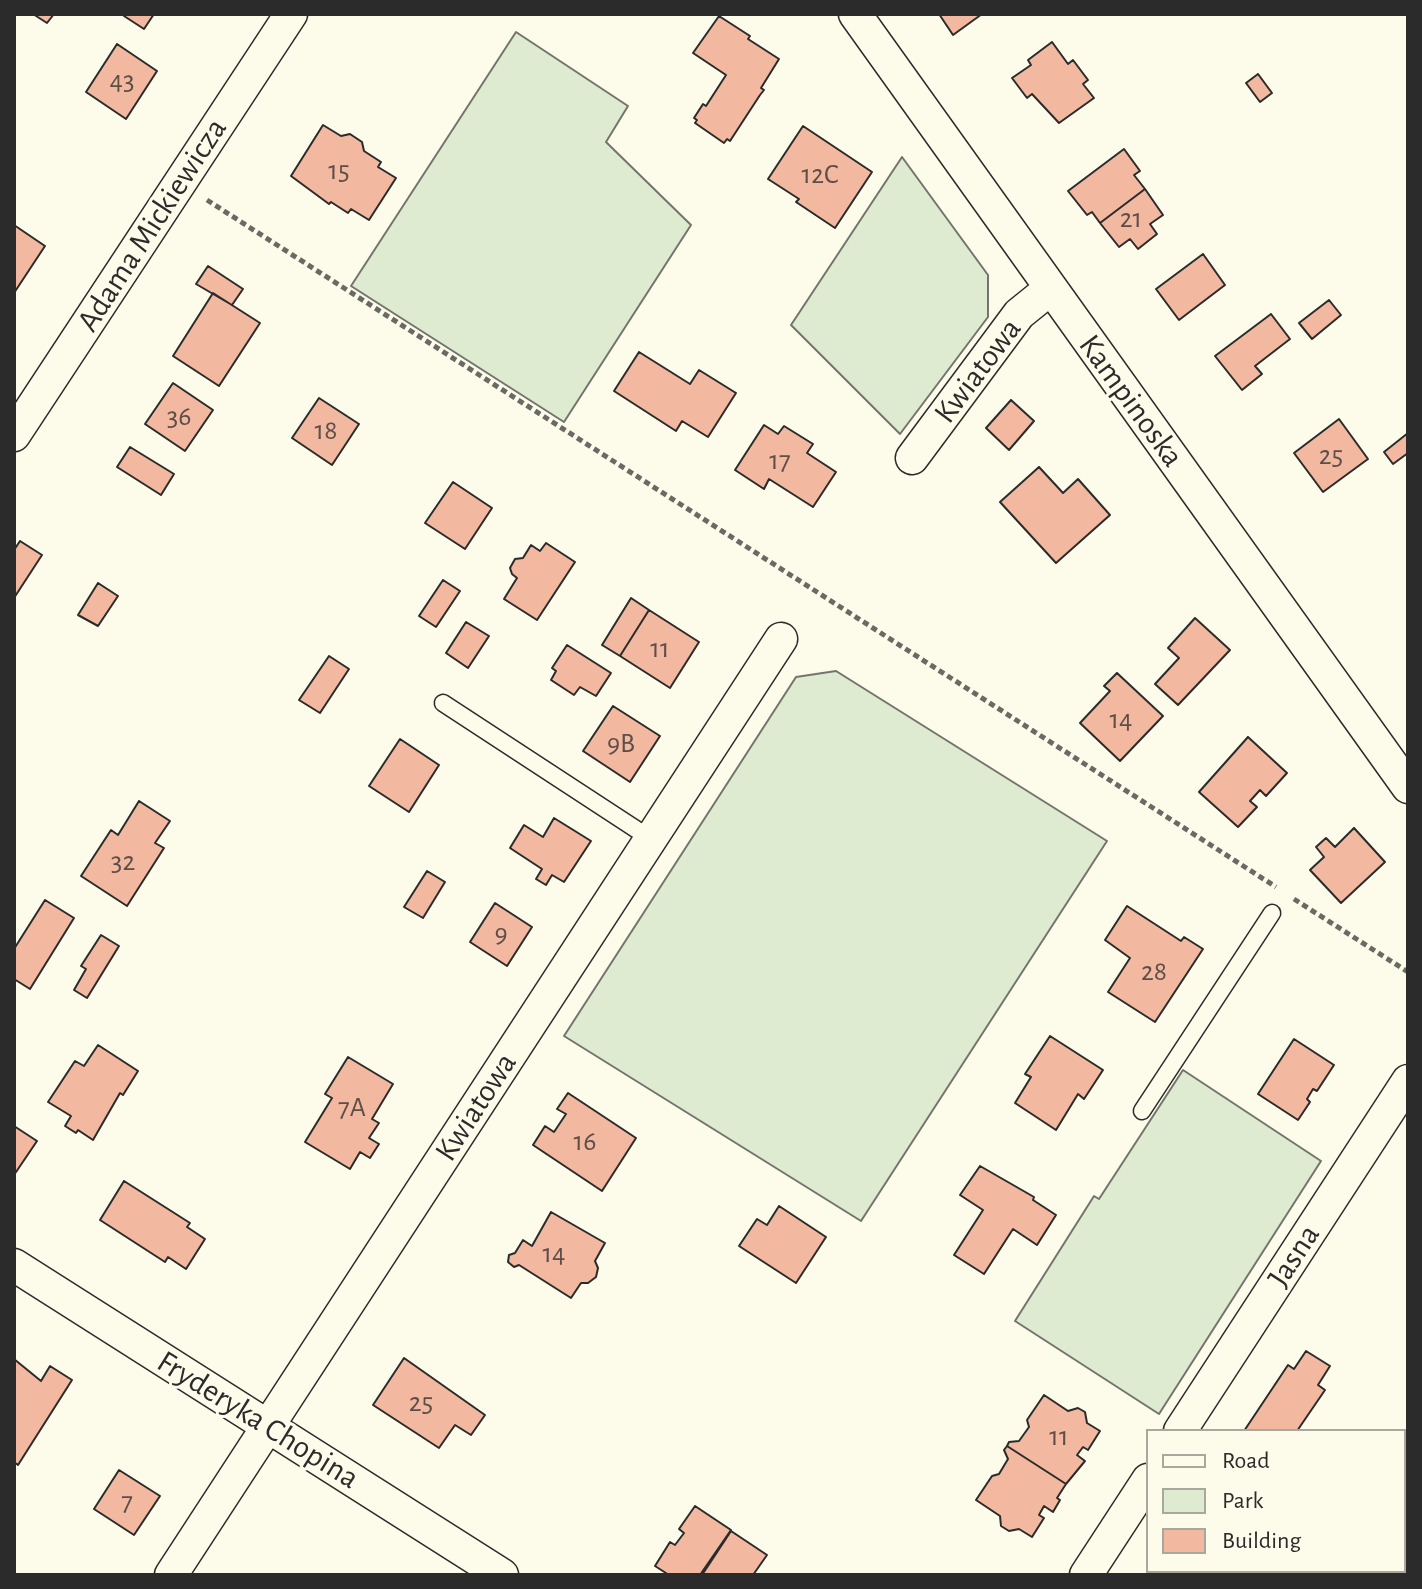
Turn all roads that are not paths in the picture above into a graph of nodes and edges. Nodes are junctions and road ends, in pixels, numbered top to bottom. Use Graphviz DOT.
graph roads {
  1 [pos="291,14"];
  2 [pos="855,14"];
  3 [pos="1050,289"];
  4 [pos="14,435"];
  5 [pos="912,458"];
  6 [pos="781,639"];
  7 [pos="443,703"];
  8 [pos="1408,787"];
  9 [pos="651,839"];
  10 [pos="1272,913"];
  11 [pos="1408,1081"];
  12 [pos="1142,1111"];
  13 [pos="14,1265"];
  14 [pos="268,1427"];
  15 [pos="1181,1429"];
  16 [pos="1146,1483"];
  17 [pos="171,1575"];
  18 [pos="502,1575"];
  19 [pos="1086,1575"];
  1 -- 4 [label="street, Adama Mickiewicza"];
  2 -- 3 [label="street, Kampinoska"];
  3 -- 5 [label="street, Kwiatowa"];
  3 -- 8 [label="street, Kampinoska"];
  6 -- 9 [label="street, Kwiatowa"];
  7 -- 9 [label="lane"];
  9 -- 14 [label="street, Kwiatowa"];
  10 -- 12 [label="lane"];
  11 -- 15 [label="street, Jasna"];
  13 -- 14 [label="street, Fryderyka Chopina"];
  14 -- 17 [label="street, Kwiatowa"];
  14 -- 18 [label="street, Fryderyka Chopina"];
  16 -- 19 [label="street"];
}
